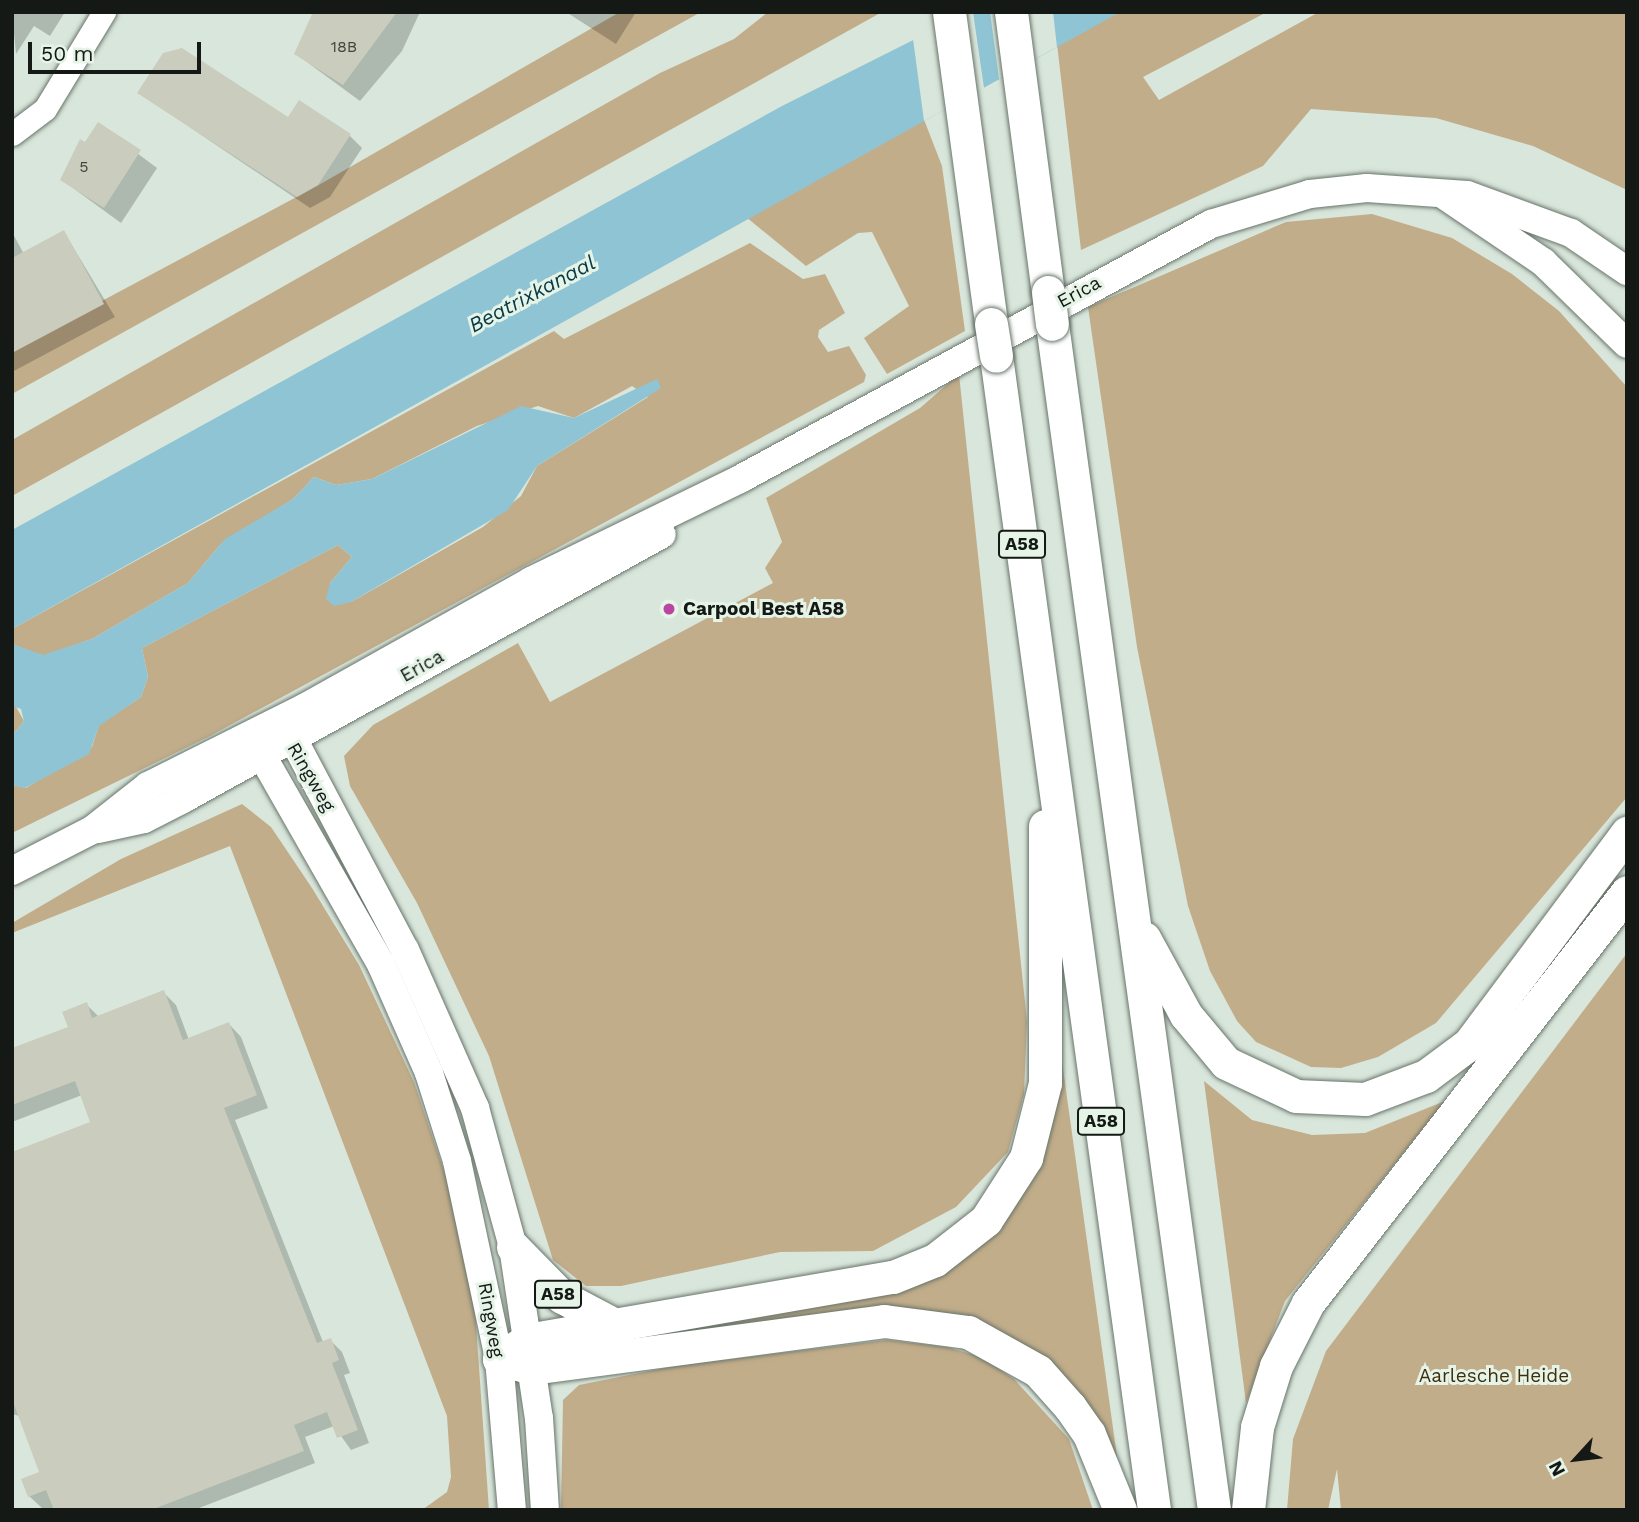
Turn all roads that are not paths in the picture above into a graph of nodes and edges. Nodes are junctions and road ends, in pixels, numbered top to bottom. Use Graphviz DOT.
graph roads {
  1 [pos="104,12"];
  2 [pos="949,12"];
  3 [pos="1011,12"];
  4 [pos="12,134"];
  5 [pos="1444,195"];
  6 [pos="1627,271"];
  7 [pos="1627,344"];
  8 [pos="740,479"];
  9 [pos="1048,733"];
  10 [pos="292,737"];
  11 [pos="262,740"];
  12 [pos="1627,833"];
  13 [pos="12,871"];
  14 [pos="1627,892"];
  15 [pos="1135,924"];
  16 [pos="513,1247"];
  17 [pos="615,1325"];
  18 [pos="529,1354"];
  19 [pos="499,1359"];
  20 [pos="512,1510"];
  21 [pos="545,1510"];
  22 [pos="1120,1510"];
  23 [pos="1154,1510"];
  24 [pos="1214,1510"];
  25 [pos="1248,1510"];
  1 -- 4 [label="street"];
  2 -- 9 [label="highway, A58, bridge"];
  3 -- 15 [label="highway"];
  5 -- 6 [label="main road, Erica"];
  5 -- 7 [label="main road, Erica"];
  5 -- 8 [label="main road, Erica"];
  8 -- 10 [label="main road, Erica"];
  8 -- 11 [label="main road, Erica"];
  9 -- 17 [label="highway, A58"];
  9 -- 23 [label="highway, A58"];
  10 -- 11 [label="main road, Erica"];
  10 -- 16 [label="main road, Ringweg"];
  11 -- 13 [label="main road, Erica"];
  11 -- 19 [label="main road, Ringweg"];
  12 -- 15 [label="highway"];
  14 -- 25 [label="highway"];
  15 -- 24 [label="highway"];
  16 -- 17 [label="highway, A58"];
  16 -- 18 [label="main road, Ringweg"];
  17 -- 18 [label="highway, A58"];
  18 -- 19 [label="highway, A58"];
  18 -- 21 [label="main road, Ringweg"];
  18 -- 22 [label="highway, A58"];
  19 -- 20 [label="main road, Ringweg"];
}
